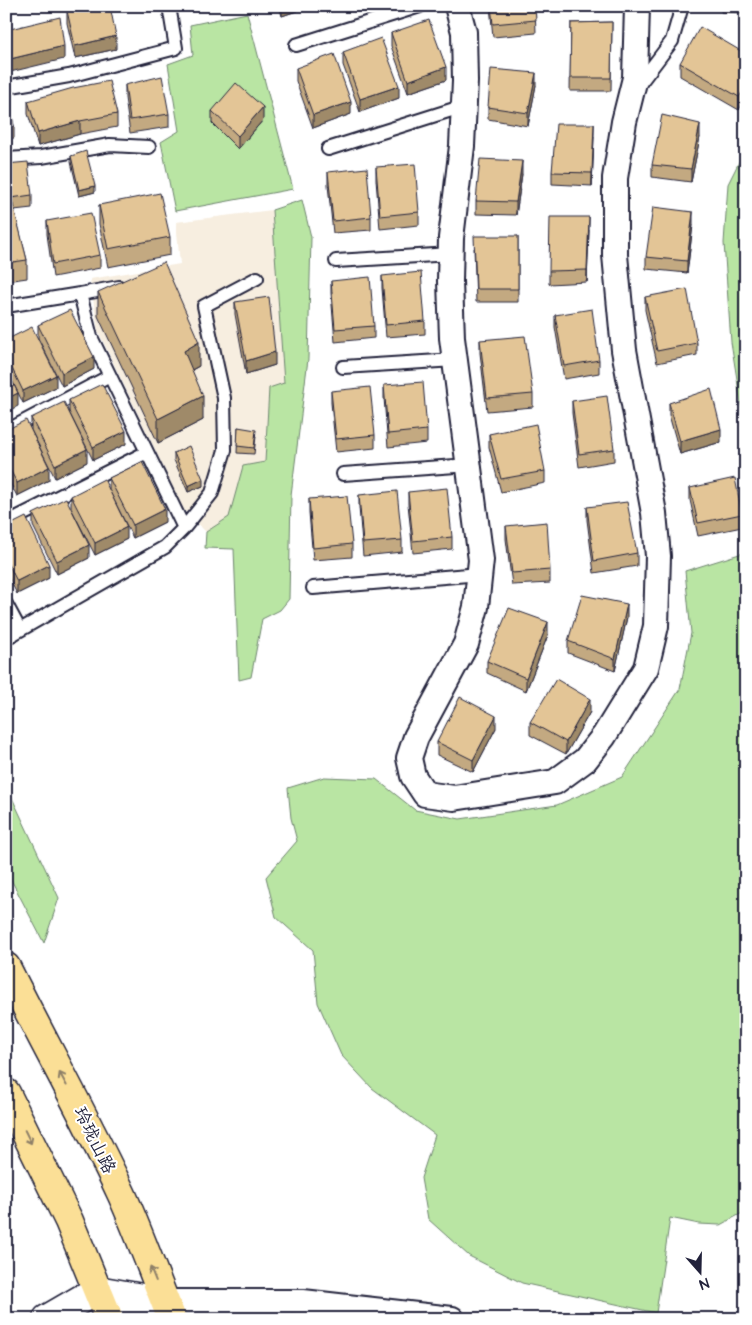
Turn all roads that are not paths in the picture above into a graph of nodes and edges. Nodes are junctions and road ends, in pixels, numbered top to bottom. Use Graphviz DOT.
graph roads {
  1 [pos="169,6"];
  2 [pos="420,6"];
  3 [pos="457,6"];
  4 [pos="637,6"];
  5 [pos="682,6"];
  6 [pos="296,45"];
  7 [pos="6,88"];
  8 [pos="631,94"];
  9 [pos="464,106"];
  10 [pos="149,147"];
  11 [pos="328,149"];
  12 [pos="6,159"];
  13 [pos="450,254"];
  14 [pos="336,261"];
  15 [pos="257,278"];
  16 [pos="126,286"];
  17 [pos="80,294"];
  18 [pos="6,306"];
  19 [pos="455,360"];
  20 [pos="342,367"];
  21 [pos="110,376"];
  22 [pos="6,431"];
  23 [pos="147,452"];
  24 [pos="470,465"];
  25 [pos="343,474"];
  26 [pos="6,523"];
  27 [pos="184,528"];
  28 [pos="480,574"];
  29 [pos="314,588"];
  30 [pos="6,604"];
  31 [pos="20,630"];
  32 [pos="6,638"];
  33 [pos="6,967"];
  34 [pos="6,1093"];
  35 [pos="97,1290"];
  36 [pos="168,1310"];
  37 [pos="47,1319"];
  38 [pos="109,1319"];
  39 [pos="130,1319"];
  40 [pos="452,1319"];
  1 -- 7 [label="lane"];
  2 -- 6 [label="lane"];
  3 -- 9 [label="street"];
  4 -- 8 [label="street"];
  5 -- 8 [label="lane"];
  8 -- 28 [label="street"];
  9 -- 11 [label="lane"];
  9 -- 13 [label="street"];
  10 -- 12 [label="lane"];
  13 -- 14 [label="lane"];
  13 -- 19 [label="street"];
  15 -- 27 [label="lane"];
  16 -- 17 [label="lane"];
  17 -- 18 [label="lane"];
  17 -- 21 [label="lane"];
  19 -- 20 [label="lane"];
  19 -- 24 [label="street"];
  21 -- 22 [label="lane"];
  21 -- 23 [label="lane"];
  23 -- 26 [label="lane"];
  23 -- 27 [label="lane"];
  24 -- 25 [label="lane"];
  24 -- 28 [label="street"];
  27 -- 31 [label="lane"];
  28 -- 29 [label="lane"];
  30 -- 31 [label="lane"];
  31 -- 32 [label="lane"];
  36 -- 33 [label="main road, 玲珑山路, one-way"];
  34 -- 35 [label="main road, one-way"];
  35 -- 36 [label="main road"];
  35 -- 37 [label="main road"];
  35 -- 38 [label="main road"];
  36 -- 39 [label="main road"];
  36 -- 40 [label="street"];
}
